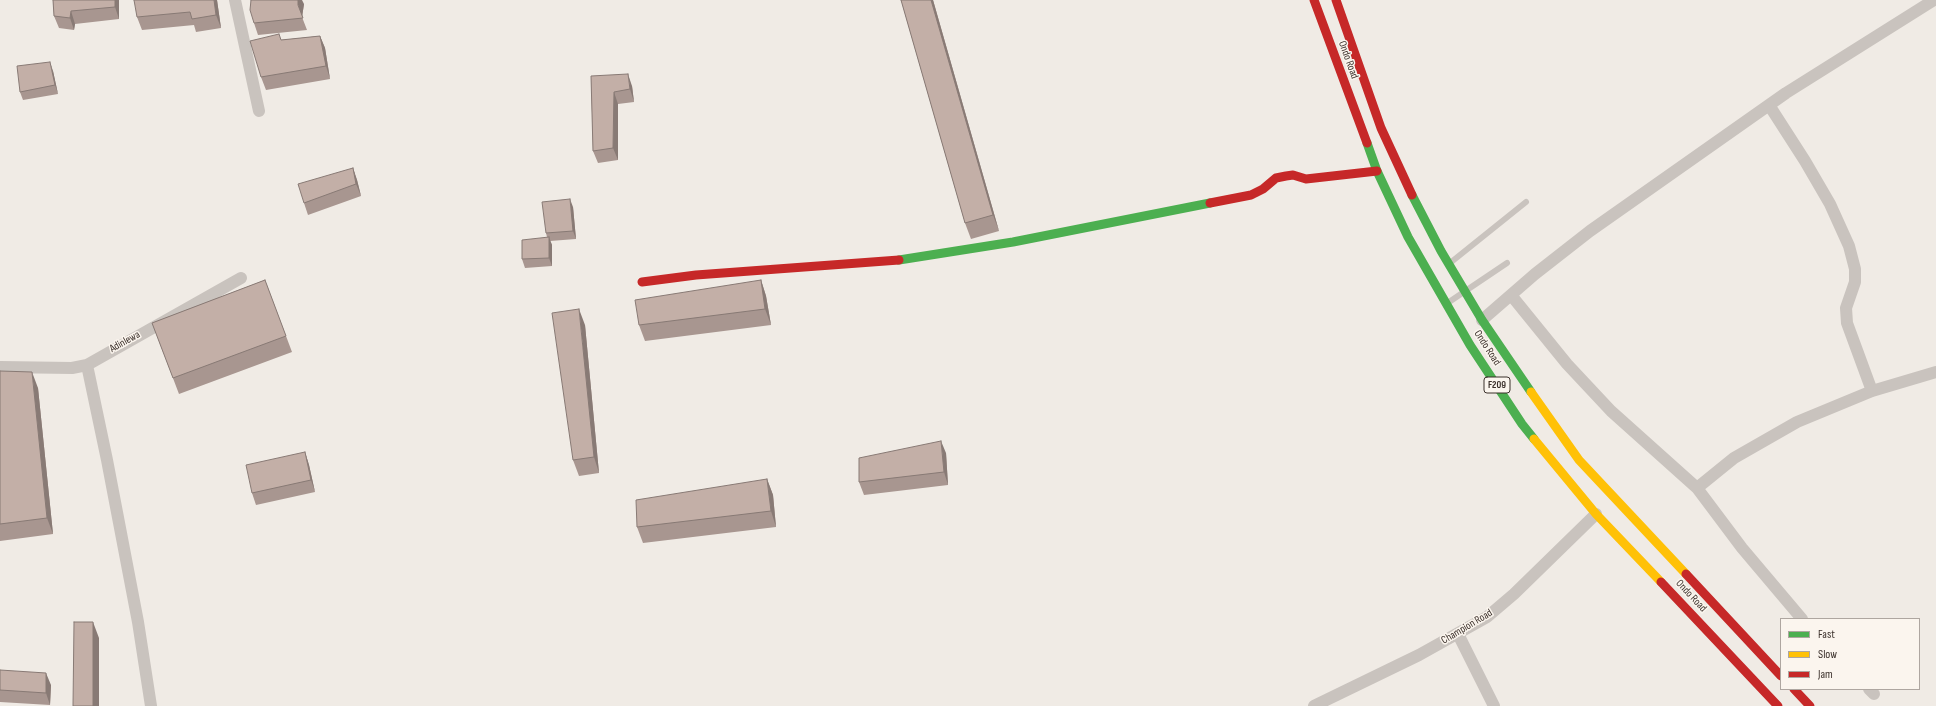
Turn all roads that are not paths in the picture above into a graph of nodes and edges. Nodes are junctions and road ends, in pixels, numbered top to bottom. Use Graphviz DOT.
graph roads {
  1 [pos="235,0"];
  2 [pos="1314,0"];
  3 [pos="1336,0"];
  4 [pos="1934,0"];
  5 [pos="1769,105"];
  6 [pos="259,111"];
  7 [pos="1377,171"];
  8 [pos="1526,202"];
  9 [pos="1507,263"];
  10 [pos="1449,264"];
  11 [pos="241,278"];
  12 [pos="642,282"];
  13 [pos="1465,292"];
  14 [pos="1511,296"];
  15 [pos="1446,304"];
  16 [pos="1482,320"];
  17 [pos="86,365"];
  18 [pos="0,367"];
  19 [pos="1936,372"];
  20 [pos="1872,391"];
  21 [pos="1697,488"];
  22 [pos="1596,514"];
  23 [pos="1801,618"];
  24 [pos="1458,634"];
  25 [pos="1780,675"];
  26 [pos="1795,690"];
  27 [pos="151,706"];
  28 [pos="1314,706"];
  29 [pos="1494,706"];
  30 [pos="1778,706"];
  31 [pos="1810,706"];
  1 -- 6 [label="street"];
  2 -- 7 [label="main road, Ondo Road / F209"];
  3 -- 10 [label="main road, Ondo Road / F209"];
  4 -- 5 [label="street"];
  5 -- 14 [label="street"];
  5 -- 20 [label="street"];
  7 -- 12 [label="main road"];
  7 -- 15 [label="main road, Ondo Road / F209"];
  8 -- 10 [label="lane"];
  9 -- 13 [label="lane"];
  10 -- 13 [label="main road, Ondo Road / F209"];
  11 -- 17 [label="street, Adinlewa"];
  13 -- 15 [label="lane"];
  13 -- 16 [label="main road, Ondo Road / F209"];
  14 -- 16 [label="street"];
  14 -- 21 [label="street"];
  15 -- 22 [label="main road, Ondo Road / F209"];
  16 -- 25 [label="main road, Ondo Road / F209"];
  17 -- 18 [label="street, Adinlewa"];
  17 -- 27 [label="street"];
  19 -- 20 [label="street"];
  20 -- 21 [label="street"];
  21 -- 23 [label="street"];
  22 -- 24 [label="street, Champion Road"];
  22 -- 30 [label="main road, Ondo Road / F209"];
  24 -- 28 [label="street, Champion Road"];
  24 -- 29 [label="street"];
  26 -- 31 [label="main road"];
}
